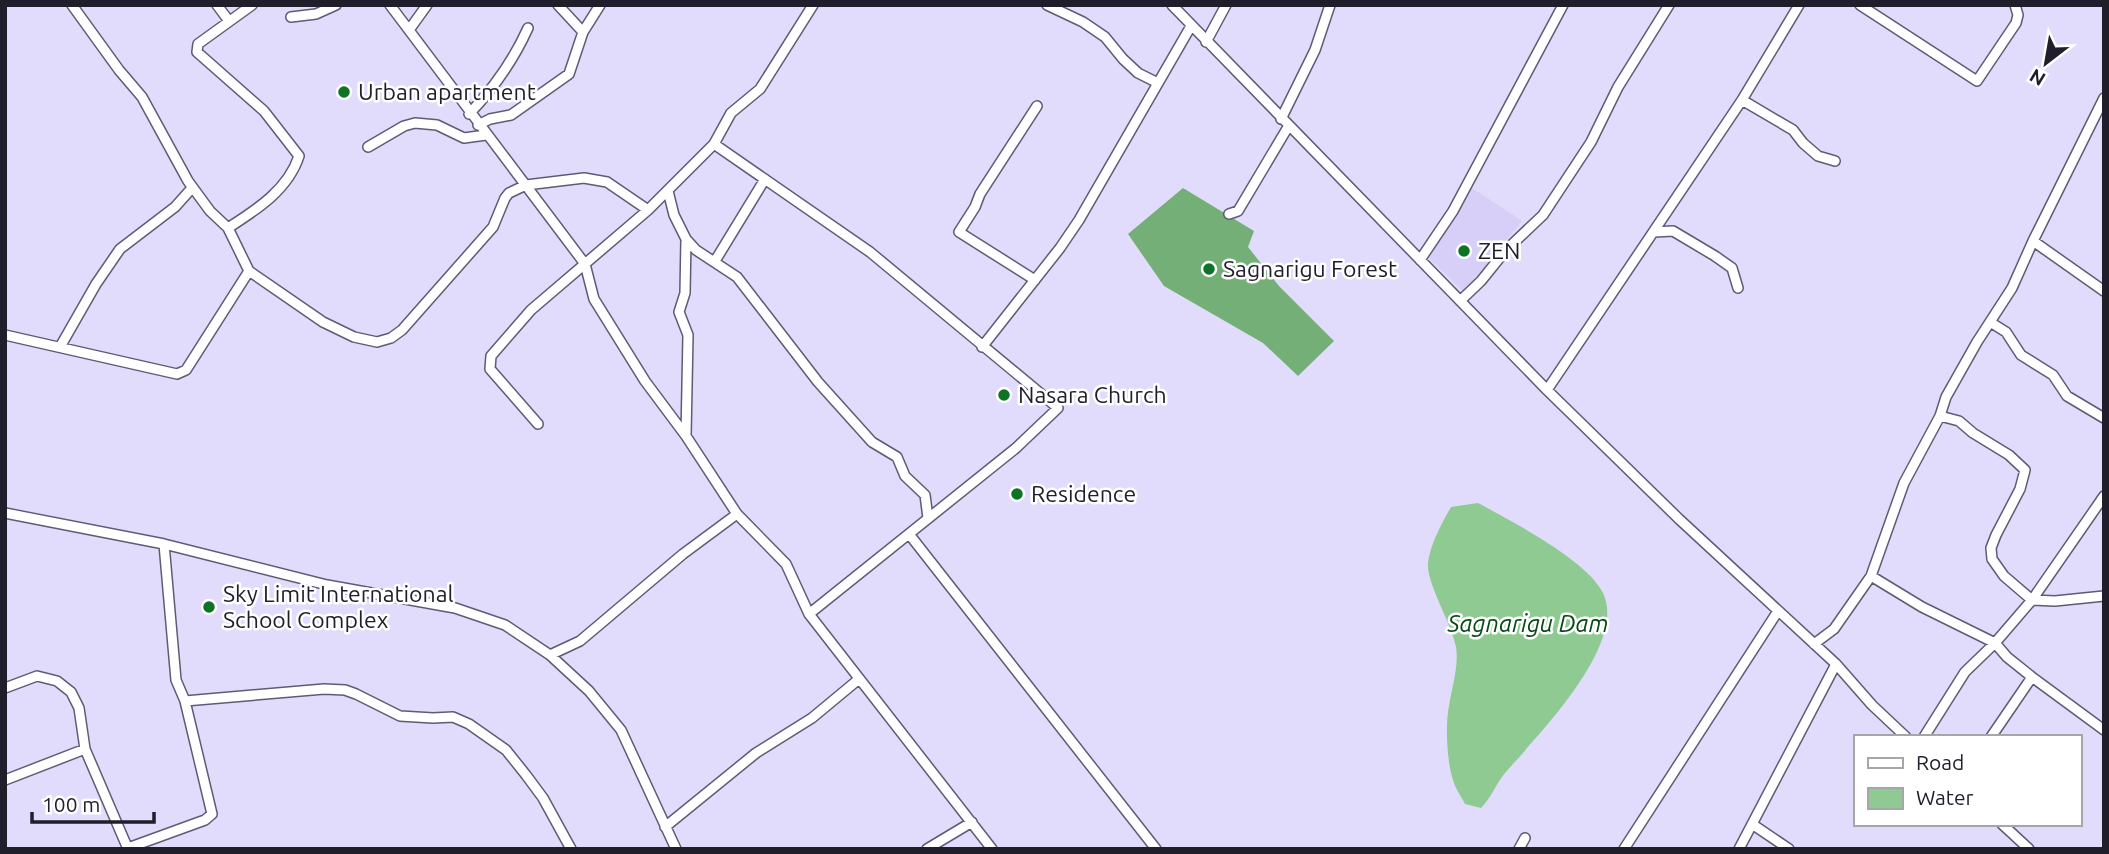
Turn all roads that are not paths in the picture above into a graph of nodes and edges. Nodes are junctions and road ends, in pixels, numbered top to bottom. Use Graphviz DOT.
graph roads {
  1 [pos="72,5"];
  2 [pos="217,5"];
  3 [pos="252,5"];
  4 [pos="336,5"];
  5 [pos="390,5"];
  6 [pos="427,5"];
  7 [pos="558,5"];
  8 [pos="600,5"];
  9 [pos="813,5"];
  10 [pos="1047,5"];
  11 [pos="1172,5"];
  12 [pos="1226,5"];
  13 [pos="1330,5"];
  14 [pos="1563,5"];
  15 [pos="1670,5"];
  16 [pos="1799,5"];
  17 [pos="1860,5"];
  18 [pos="2015,5"];
  19 [pos="291,17"];
  20 [pos="229,21"];
  21 [pos="1191,26"];
  22 [pos="528,28"];
  23 [pos="409,30"];
  24 [pos="583,32"];
  25 [pos="1206,42"];
  26 [pos="1158,83"];
  27 [pos="2104,98"];
  28 [pos="1742,100"];
  29 [pos="1037,106"];
  30 [pos="470,114"];
  31 [pos="1281,119"];
  32 [pos="478,125"];
  33 [pos="1289,127"];
  34 [pos="486,135"];
  35 [pos="714,144"];
  36 [pos="368,147"];
  37 [pos="1835,162"];
  38 [pos="765,179"];
  39 [pos="526,185"];
  40 [pos="192,188"];
  41 [pos="668,191"];
  42 [pos="648,211"];
  43 [pos="1229,214"];
  44 [pos="228,228"];
  45 [pos="1654,232"];
  46 [pos="686,240"];
  47 [pos="2033,241"];
  48 [pos="1420,260"];
  49 [pos="715,261"];
  50 [pos="585,264"];
  51 [pos="249,271"];
  52 [pos="1035,280"];
  53 [pos="1738,288"];
  54 [pos="2104,291"];
  55 [pos="1460,301"];
  56 [pos="1990,321"];
  57 [pos="5,335"];
  58 [pos="60,346"];
  59 [pos="982,347"];
  60 [pos="1547,390"];
  61 [pos="1940,415"];
  62 [pos="2104,418"];
  63 [pos="538,424"];
  64 [pos="686,436"];
  65 [pos="2104,496"];
  66 [pos="5,513"];
  67 [pos="737,514"];
  68 [pos="928,518"];
  69 [pos="909,534"];
  70 [pos="164,544"];
  71 [pos="1871,576"];
  72 [pos="2104,596"];
  73 [pos="2032,600"];
  74 [pos="1777,611"];
  75 [pos="809,614"];
  76 [pos="1995,643"];
  77 [pos="1814,644"];
  78 [pos="550,655"];
  79 [pos="1836,664"];
  80 [pos="2032,677"];
  81 [pos="859,679"];
  82 [pos="5,688"];
  83 [pos="186,701"];
  84 [pos="2104,730"];
  85 [pos="1904,735"];
  86 [pos="1925,735"];
  87 [pos="1992,735"];
  88 [pos="85,749"];
  89 [pos="5,780"];
  90 [pos="972,822"];
  91 [pos="1752,824"];
  92 [pos="2004,826"];
  93 [pos="665,827"];
  94 [pos="1525,838"];
  95 [pos="2026,847"];
  96 [pos="128,848"];
  97 [pos="571,849"];
  98 [pos="676,849"];
  99 [pos="927,849"];
  100 [pos="992,849"];
  101 [pos="1156,849"];
  102 [pos="1519,849"];
  103 [pos="1624,849"];
  104 [pos="1739,849"];
  105 [pos="1789,849"];
  1 -- 40 [label="street"];
  2 -- 20 [label="street"];
  3 -- 20 [label="street"];
  4 -- 19 [label="street"];
  5 -- 23 [label="street"];
  6 -- 23 [label="street"];
  7 -- 24 [label="street"];
  8 -- 24 [label="street"];
  9 -- 35 [label="street"];
  10 -- 26 [label="street"];
  11 -- 21 [label="street"];
  12 -- 25 [label="street"];
  13 -- 31 [label="street"];
  14 -- 48 [label="street"];
  15 -- 55 [label="street"];
  16 -- 28 [label="street"];
  17 -- 18 [label="street"];
  20 -- 44 [label="street"];
  21 -- 25 [label="street"];
  21 -- 26 [label="street"];
  22 -- 30 [label="street"];
  23 -- 30 [label="street"];
  24 -- 32 [label="street"];
  25 -- 31 [label="street"];
  26 -- 52 [label="street"];
  27 -- 47 [label="street"];
  28 -- 37 [label="street"];
  28 -- 45 [label="street"];
  29 -- 52 [label="street"];
  30 -- 32 [label="street"];
  31 -- 33 [label="street"];
  32 -- 34 [label="street"];
  33 -- 43 [label="street"];
  33 -- 48 [label="street"];
  34 -- 36 [label="street"];
  34 -- 39 [label="street"];
  35 -- 38 [label="street"];
  35 -- 41 [label="street"];
  38 -- 49 [label="street"];
  38 -- 59 [label="street"];
  39 -- 42 [label="street"];
  39 -- 50 [label="street"];
  39 -- 51 [label="street"];
  40 -- 44 [label="street"];
  40 -- 58 [label="street"];
  41 -- 42 [label="street"];
  41 -- 46 [label="street"];
  42 -- 50 [label="street"];
  44 -- 51 [label="street"];
  45 -- 53 [label="street"];
  45 -- 60 [label="street"];
  46 -- 49 [label="street"];
  46 -- 64 [label="street"];
  47 -- 54 [label="street"];
  47 -- 56 [label="street"];
  48 -- 55 [label="street"];
  49 -- 68 [label="street"];
  50 -- 63 [label="street"];
  50 -- 64 [label="street"];
  51 -- 58 [label="street"];
  52 -- 59 [label="street"];
  55 -- 60 [label="street"];
  56 -- 61 [label="street"];
  56 -- 62 [label="street"];
  57 -- 58 [label="street"];
  59 -- 68 [label="street"];
  60 -- 74 [label="street"];
  61 -- 71 [label="street"];
  61 -- 73 [label="street"];
  64 -- 67 [label="street"];
  65 -- 73 [label="street"];
  66 -- 70 [label="street"];
  67 -- 75 [label="street"];
  67 -- 78 [label="street"];
  68 -- 69 [label="street"];
  69 -- 75 [label="street"];
  69 -- 101 [label="street"];
  70 -- 78 [label="street"];
  70 -- 83 [label="street"];
  71 -- 76 [label="street"];
  71 -- 77 [label="street"];
  72 -- 73 [label="street"];
  73 -- 76 [label="street"];
  74 -- 77 [label="street"];
  74 -- 103 [label="street"];
  75 -- 81 [label="street"];
  76 -- 80 [label="street"];
  76 -- 86 [label="street"];
  77 -- 79 [label="street"];
  78 -- 93 [label="street"];
  79 -- 85 [label="street"];
  79 -- 91 [label="street"];
  80 -- 84 [label="street"];
  80 -- 87 [label="street"];
  81 -- 90 [label="street"];
  81 -- 93 [label="street"];
  82 -- 88 [label="street"];
  83 -- 96 [label="street"];
  83 -- 97 [label="street"];
  88 -- 89 [label="street"];
  88 -- 96 [label="street"];
  90 -- 99 [label="street"];
  90 -- 100 [label="street"];
  91 -- 104 [label="street"];
  91 -- 105 [label="street"];
  92 -- 95 [label="street"];
  93 -- 98 [label="street"];
  94 -- 102 [label="street"];
}
